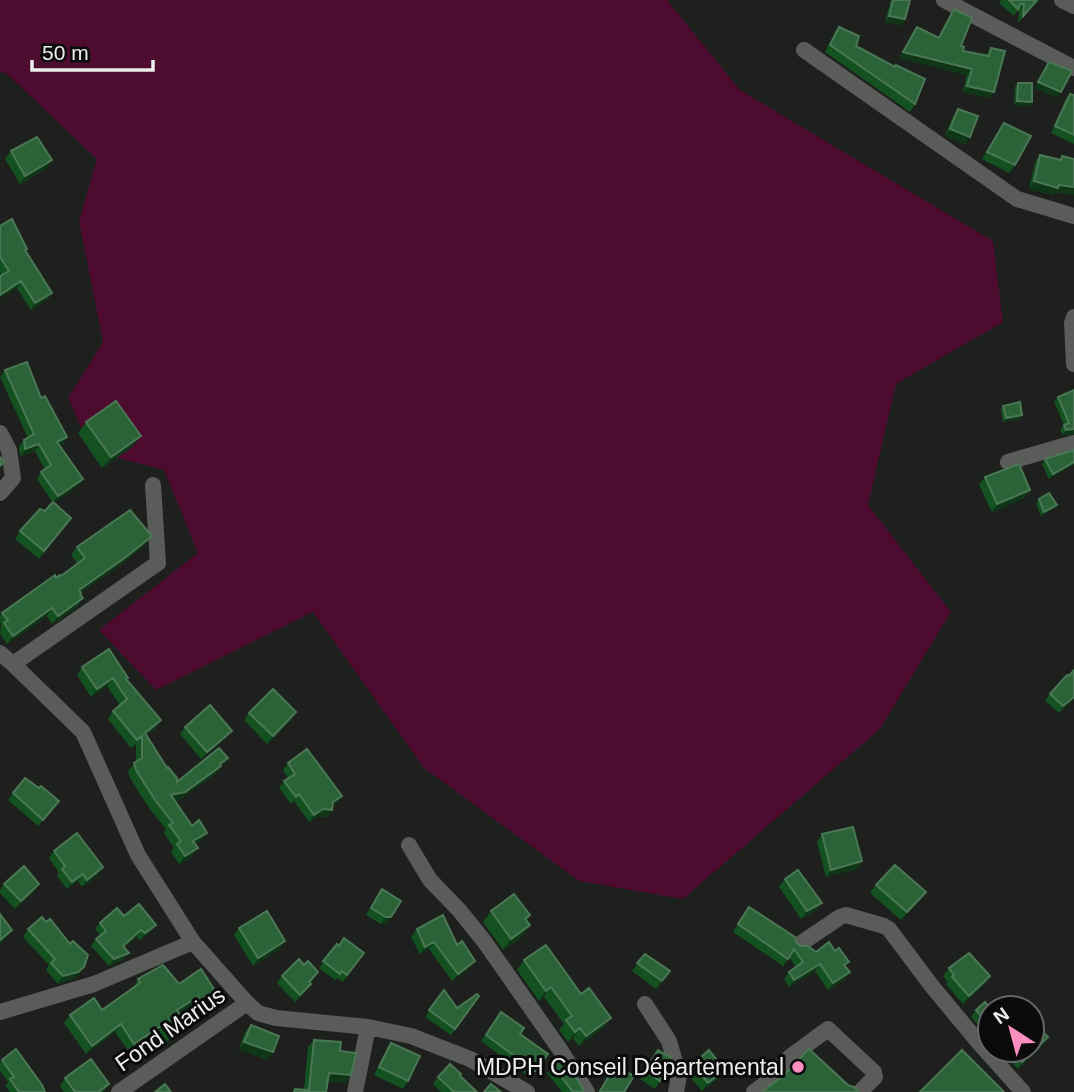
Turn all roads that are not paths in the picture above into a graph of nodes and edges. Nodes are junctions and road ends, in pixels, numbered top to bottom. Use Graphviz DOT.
graph roads {
  1 [pos="944,0"];
  2 [pos="1062,0"];
  3 [pos="1074,6"];
  4 [pos="804,50"];
  5 [pos="1074,68"];
  6 [pos="1074,216"];
  7 [pos="1074,317"];
  8 [pos="1074,364"];
  9 [pos="0,433"];
  10 [pos="1074,443"];
  11 [pos="1008,462"];
  12 [pos="153,485"];
  13 [pos="0,493"];
  14 [pos="0,653"];
  15 [pos="13,664"];
  16 [pos="409,845"];
  17 [pos="193,942"];
  18 [pos="800,944"];
  19 [pos="247,1003"];
  20 [pos="645,1004"];
  21 [pos="0,1012"];
  22 [pos="368,1027"];
  23 [pos="522,1091"];
  24 [pos="119,1092"];
  25 [pos="355,1092"];
  26 [pos="587,1092"];
  27 [pos="676,1092"];
  28 [pos="754,1092"];
  29 [pos="860,1092"];
  30 [pos="1023,1092"];
  1 -- 5 [label="street"];
  2 -- 3 [label="street"];
  4 -- 6 [label="street"];
  7 -- 8 [label="street"];
  9 -- 13 [label="street"];
  10 -- 11 [label="street"];
  12 -- 15 [label="street"];
  14 -- 15 [label="street"];
  15 -- 17 [label="street"];
  16 -- 26 [label="street"];
  17 -- 19 [label="street"];
  17 -- 21 [label="street"];
  18 -- 30 [label="street"];
  19 -- 22 [label="street"];
  19 -- 24 [label="street, Fond Marius"];
  20 -- 27 [label="street"];
  22 -- 23 [label="street"];
  22 -- 25 [label="street"];
  28 -- 29 [label="street"];
}
